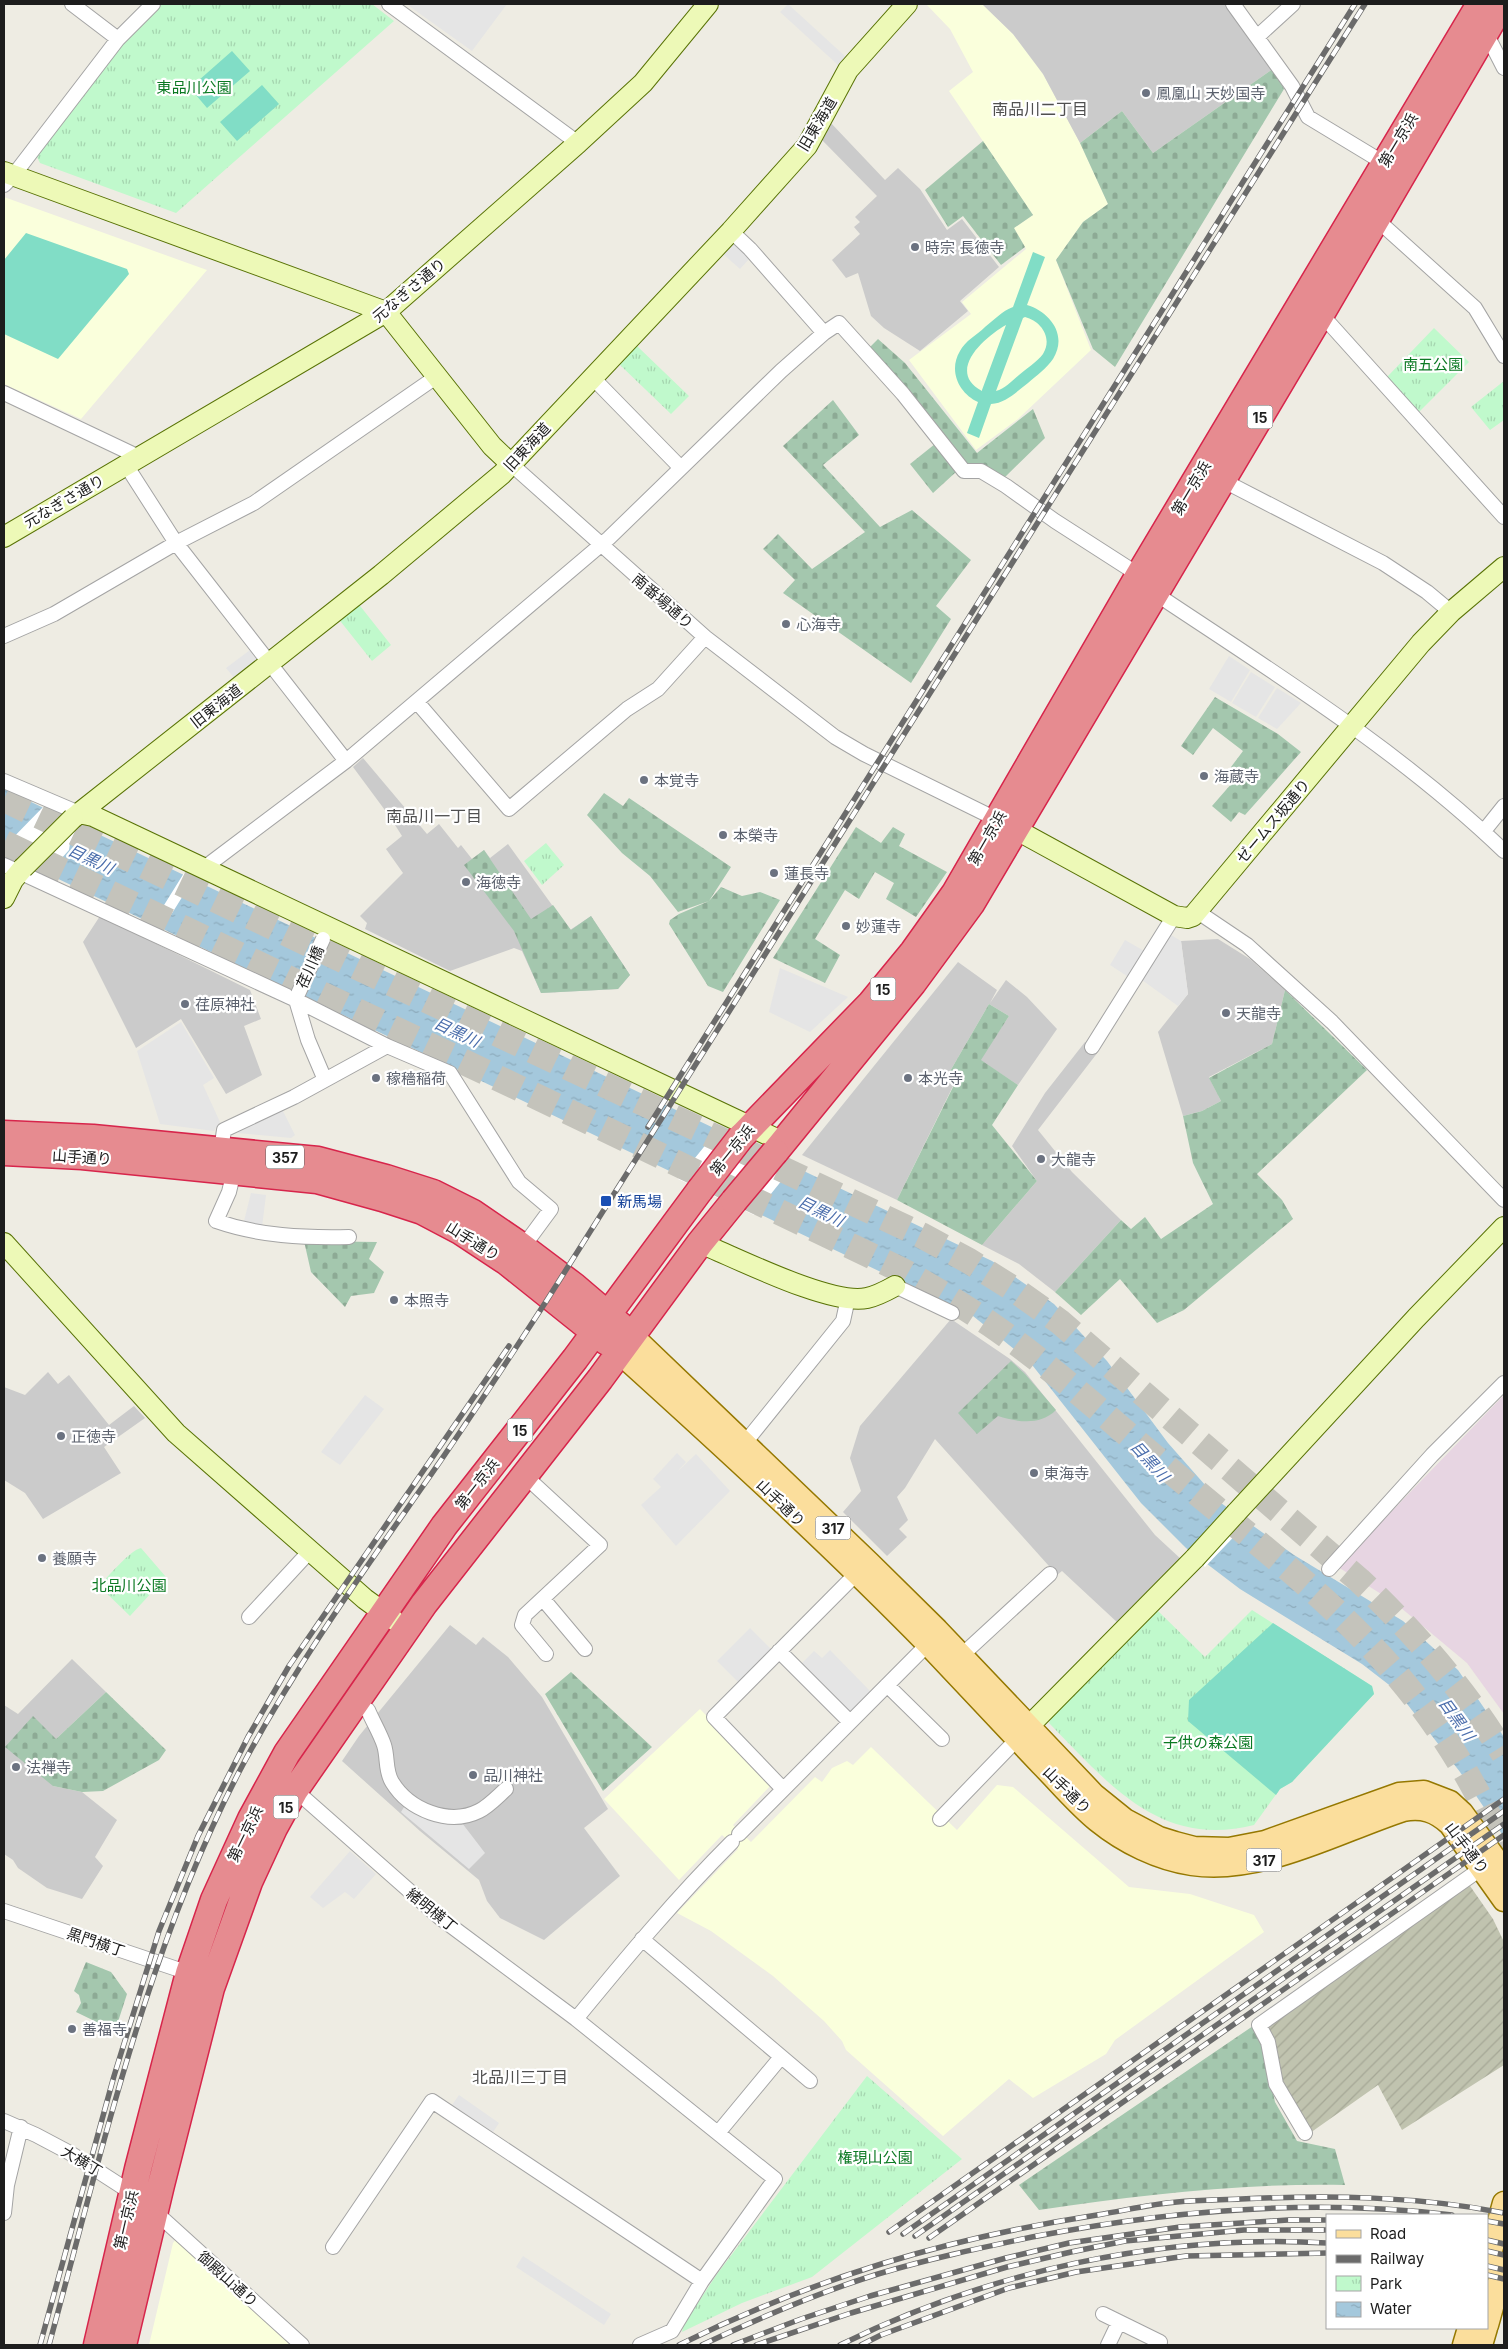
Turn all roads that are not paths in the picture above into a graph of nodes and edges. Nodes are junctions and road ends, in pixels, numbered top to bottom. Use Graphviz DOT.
graph roads {
  1 [pos="72,4"];
  2 [pos="153,4"];
  3 [pos="389,4"];
  4 [pos="907,4"];
  5 [pos="1233,4"];
  6 [pos="1293,4"];
  7 [pos="703,5"];
  8 [pos="1490,5"];
  9 [pos="1485,32"];
  10 [pos="1257,37"];
  11 [pos="118,38"];
  12 [pos="1504,68"];
  13 [pos="578,143"];
  14 [pos="1384,163"];
  15 [pos="7,178"];
  16 [pos="1376,218"];
  17 [pos="730,231"];
  18 [pos="386,312"];
  19 [pos="1321,314"];
  20 [pos="824,334"];
  21 [pos="1504,356"];
  22 [pos="436,377"];
  23 [pos="592,377"];
  24 [pos="4,393"];
  25 [pos="133,461"];
  26 [pos="511,464"];
  27 [pos="681,468"];
  28 [pos="1222,480"];
  29 [pos="1504,516"];
  30 [pos="4,537"];
  31 [pos="176,543"];
  32 [pos="600,545"];
  33 [pos="1504,567"];
  34 [pos="1148,584"];
  35 [pos="1451,612"];
  36 [pos="4,636"];
  37 [pos="705,637"];
  38 [pos="270,664"];
  39 [pos="417,702"];
  40 [pos="1352,726"];
  41 [pos="346,761"];
  42 [pos="4,781"];
  43 [pos="1504,806"];
  44 [pos="76,816"];
  45 [pos="1007,825"];
  46 [pos="1484,831"];
  47 [pos="1504,851"];
  48 [pos="15,868"];
  49 [pos="204,868"];
  50 [pos="4,898"];
  51 [pos="1198,912"];
  52 [pos="1174,916"];
  53 [pos="326,933"];
  54 [pos="297,997"];
  55 [pos="387,1046"];
  56 [pos="1092,1047"];
  57 [pos="325,1080"];
  58 [pos="746,1131"];
  59 [pos="4,1134"];
  60 [pos="779,1147"];
  61 [pos="4,1152"];
  62 [pos="227,1161"];
  63 [pos="1504,1200"];
  64 [pos="1504,1227"];
  65 [pos="349,1237"];
  66 [pos="4,1243"];
  67 [pos="700,1244"];
  68 [pos="523,1247"];
  69 [pos="895,1286"];
  70 [pos="848,1298"];
  71 [pos="952,1313"];
  72 [pos="602,1323"];
  73 [pos="625,1344"];
  74 [pos="1504,1383"];
  75 [pos="744,1444"];
  76 [pos="524,1475"];
  77 [pos="310,1551"];
  78 [pos="1330,1568"];
  79 [pos="856,1574"];
  80 [pos="1050,1574"];
  81 [pos="543,1599"];
  82 [pos="384,1613"];
  83 [pos="249,1617"];
  84 [pos="406,1629"];
  85 [pos="928,1644"];
  86 [pos="585,1650"];
  87 [pos="779,1651"];
  88 [pos="546,1654"];
  89 [pos="961,1656"];
  90 [pos="887,1685"];
  91 [pos="354,1705"];
  92 [pos="850,1722"];
  93 [pos="1023,1733"];
  94 [pos="942,1739"];
  95 [pos="506,1789"];
  96 [pos="783,1789"];
  97 [pos="295,1790"];
  98 [pos="940,1819"];
  99 [pos="1482,1868"];
  100 [pos="1504,1871"];
  101 [pos="1504,1900"];
  102 [pos="4,1911"];
  103 [pos="642,1939"];
  104 [pos="189,1973"];
  105 [pos="576,2019"];
  106 [pos="781,2057"];
  107 [pos="810,2081"];
  108 [pos="4,2120"];
  109 [pos="21,2127"];
  110 [pos="718,2133"];
  111 [pos="1305,2133"];
  112 [pos="132,2193"];
  113 [pos="1504,2202"];
  114 [pos="154,2211"];
  115 [pos="4,2212"];
  116 [pos="333,2247"];
  117 [pos="1488,2261"];
  118 [pos="1504,2264"];
  119 [pos="702,2281"];
  120 [pos="1103,2314"];
  121 [pos="1488,2320"];
  122 [pos="1119,2322"];
  123 [pos="1469,2329"];
  124 [pos="1485,2329"];
  125 [pos="97,2345"];
  126 [pos="123,2345"];
  127 [pos="302,2345"];
  128 [pos="640,2345"];
  129 [pos="1108,2345"];
  130 [pos="1159,2345"];
  131 [pos="1464,2345"];
  132 [pos="1481,2345"];
  1 -- 11 [label="street"];
  2 -- 11 [label="street"];
  3 -- 13 [label="street"];
  4 -- 17 [label="street, 旧東海道"];
  5 -- 10 [label="street"];
  6 -- 10 [label="street"];
  7 -- 13 [label="street, 元なぎさ通り"];
  8 -- 9 [label="highway, 第一京浜 / 15"];
  8 -- 14 [label="highway, 第一京浜 / 15"];
  9 -- 12 [label="street"];
  9 -- 16 [label="highway, 第一京浜 / 15"];
  10 -- 14 [label="street"];
  11 -- 15 [label="street"];
  13 -- 18 [label="street, 元なぎさ通り"];
  14 -- 34 [label="highway, 第一京浜 / 15"];
  15 -- 18 [label="street"];
  16 -- 19 [label="highway, 第一京浜 / 15"];
  16 -- 21 [label="street"];
  17 -- 20 [label="street"];
  17 -- 23 [label="street, 旧東海道"];
  18 -- 22 [label="street, 南番場通り"];
  18 -- 25 [label="street, 元なぎさ通り"];
  19 -- 28 [label="highway, 第一京浜 / 15"];
  19 -- 29 [label="street"];
  20 -- 27 [label="street"];
  20 -- 34 [label="street"];
  22 -- 26 [label="street, 南番場通り"];
  22 -- 31 [label="street"];
  23 -- 26 [label="street, 旧東海道"];
  23 -- 27 [label="street"];
  24 -- 25 [label="street"];
  25 -- 30 [label="street, 元なぎさ通り"];
  25 -- 31 [label="street"];
  26 -- 32 [label="street, 南番場通り"];
  26 -- 38 [label="street, 旧東海道"];
  27 -- 32 [label="street"];
  28 -- 34 [label="highway, 第一京浜 / 15"];
  28 -- 35 [label="street"];
  31 -- 36 [label="street"];
  31 -- 38 [label="street"];
  32 -- 37 [label="street, 南番場通り"];
  32 -- 39 [label="street"];
  33 -- 35 [label="street, ゼームス坂通り"];
  34 -- 40 [label="street"];
  34 -- 45 [label="highway, 第一京浜 / 15"];
  35 -- 40 [label="street, ゼームス坂通り"];
  37 -- 39 [label="street"];
  37 -- 45 [label="street, 南番場通り"];
  38 -- 41 [label="street"];
  38 -- 44 [label="street, 旧東海道"];
  39 -- 41 [label="street"];
  40 -- 46 [label="street"];
  40 -- 51 [label="street, ゼームス坂通り"];
  41 -- 49 [label="street"];
  42 -- 44 [label="street"];
  43 -- 46 [label="street"];
  44 -- 48 [label="street, 旧東海道, bridge"];
  44 -- 49 [label="street"];
  45 -- 52 [label="street"];
  45 -- 58 [label="highway, 第一京浜 / 15"];
  45 -- 60 [label="highway, 第一京浜 / 15"];
  46 -- 47 [label="street"];
  48 -- 50 [label="street"];
  48 -- 54 [label="street"];
  49 -- 53 [label="street"];
  51 -- 52 [label="street"];
  51 -- 63 [label="street"];
  52 -- 56 [label="street"];
  53 -- 54 [label="street, 荏川橋, bridge"];
  53 -- 58 [label="street"];
  54 -- 55 [label="street"];
  54 -- 57 [label="street"];
  55 -- 57 [label="street"];
  55 -- 68 [label="street"];
  57 -- 62 [label="street"];
  58 -- 60 [label="street"];
  58 -- 72 [label="highway, 第一京浜 / 15, bridge"];
  59 -- 62 [label="highway, 山手通り / 357"];
  60 -- 67 [label="highway, 第一京浜 / 15, bridge"];
  61 -- 62 [label="highway, 山手通り / 357"];
  62 -- 65 [label="street"];
  62 -- 68 [label="highway, 山手通り / 357"];
  62 -- 72 [label="highway, 山手通り / 357"];
  64 -- 93 [label="street, bridge"];
  66 -- 77 [label="street"];
  67 -- 70 [label="street"];
  67 -- 73 [label="highway, 第一京浜 / 15"];
  68 -- 72 [label="highway, 山手通り / 357"];
  69 -- 70 [label="street"];
  69 -- 71 [label="street"];
  70 -- 75 [label="street"];
  72 -- 73 [label="highway, 山手通り / 357"];
  72 -- 82 [label="highway, 第一京浜 / 15"];
  73 -- 75 [label="main road, 山手通り / 317"];
  73 -- 76 [label="highway, 第一京浜 / 15"];
  73 -- 79 [label="main road, 山手通り / 317"];
  74 -- 78 [label="street"];
  75 -- 89 [label="main road, 山手通り / 317"];
  76 -- 81 [label="street"];
  76 -- 84 [label="highway, 第一京浜 / 15"];
  77 -- 82 [label="street"];
  77 -- 83 [label="street"];
  79 -- 85 [label="main road, 山手通り / 317"];
  79 -- 87 [label="street"];
  80 -- 89 [label="street"];
  81 -- 86 [label="street"];
  81 -- 88 [label="street"];
  82 -- 84 [label="street"];
  82 -- 104 [label="highway, 第一京浜 / 15"];
  84 -- 91 [label="highway, 第一京浜 / 15"];
  85 -- 90 [label="street"];
  85 -- 93 [label="main road, 山手通り / 317"];
  87 -- 92 [label="street"];
  87 -- 96 [label="street"];
  89 -- 93 [label="main road, 山手通り / 317"];
  90 -- 92 [label="street"];
  90 -- 94 [label="street"];
  91 -- 95 [label="street"];
  91 -- 97 [label="highway, 第一京浜 / 15"];
  92 -- 96 [label="street"];
  93 -- 98 [label="street"];
  93 -- 99 [label="main road, 山手通り / 317"];
  93 -- 100 [label="main road, 山手通り / 317"];
  96 -- 103 [label="street"];
  97 -- 105 [label="street, 緒明横丁"];
  97 -- 114 [label="highway, 第一京浜 / 15"];
  99 -- 101 [label="main road, 山手通り / 317"];
  99 -- 111 [label="street"];
  102 -- 104 [label="street, 黒門横丁"];
  103 -- 105 [label="street"];
  103 -- 106 [label="street"];
  104 -- 112 [label="highway, 第一京浜 / 15"];
  105 -- 110 [label="street, 緒明横丁"];
  106 -- 107 [label="street"];
  106 -- 110 [label="street"];
  108 -- 109 [label="street, 大横丁"];
  109 -- 112 [label="street, 大横丁"];
  109 -- 115 [label="street"];
  110 -- 119 [label="street, 緒明横丁"];
  112 -- 114 [label="street, 大横丁"];
  112 -- 125 [label="highway, 第一京浜 / 15"];
  113 -- 117 [label="main road"];
  114 -- 126 [label="highway, 第一京浜 / 15"];
  114 -- 127 [label="street, 御殿山通り"];
  116 -- 119 [label="street"];
  118 -- 121 [label="main road"];
  119 -- 128 [label="street"];
  120 -- 122 [label="street"];
  122 -- 129 [label="street"];
  122 -- 130 [label="street"];
  123 -- 131 [label="main road"];
  124 -- 132 [label="main road"];
}
